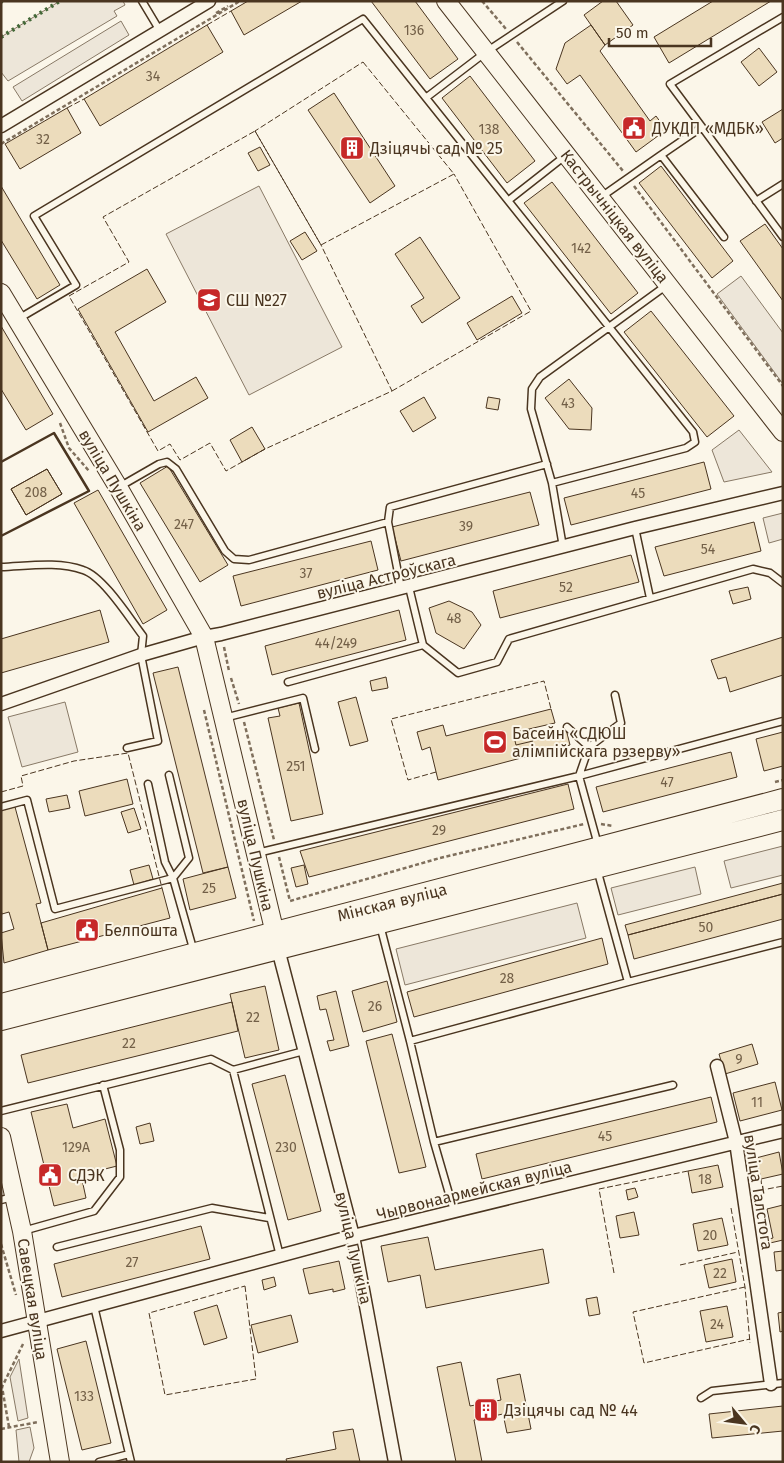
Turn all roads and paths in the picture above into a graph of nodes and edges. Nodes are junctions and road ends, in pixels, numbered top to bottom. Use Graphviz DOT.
graph roads {
  1 [pos="142,1"];
  2 [pos="209,1"];
  3 [pos="240,1"];
  4 [pos="446,1"];
  5 [pos="482,1"];
  6 [pos="563,1"];
  7 [pos="783,18"];
  8 [pos="160,31"];
  9 [pos="511,35"];
  10 [pos="486,52"];
  11 [pos="427,97"];
  12 [pos="1,126"];
  13 [pos="702,127"];
  14 [pos="1,144"];
  15 [pos="567,155"];
  16 [pos="661,155"];
  17 [pos="628,178"];
  18 [pos="783,184"];
  19 [pos="600,198"];
  20 [pos="509,200"];
  21 [pos="756,201"];
  22 [pos="724,237"];
  23 [pos="783,237"];
  24 [pos="668,284"];
  25 [pos="3,298"];
  26 [pos="17,320"];
  27 [pos="609,327"];
  28 [pos="783,386"];
  29 [pos="780,421"];
  30 [pos="547,464"];
  31 [pos="552,482"];
  32 [pos="118,488"];
  33 [pos="783,493"];
  34 [pos="388,522"];
  35 [pos="635,528"];
  36 [pos="562,547"];
  37 [pos="1,567"];
  38 [pos="783,583"];
  39 [pos="405,588"];
  40 [pos="650,598"];
  41 [pos="204,636"];
  42 [pos="423,645"];
  43 [pos="141,655"];
  44 [pos="288,682"];
  45 [pos="615,695"];
  46 [pos="1,704"];
  47 [pos="223,718"];
  48 [pos="783,721"];
  49 [pos="567,727"];
  50 [pos="589,747"];
  51 [pos="127,748"];
  52 [pos="315,749"];
  53 [pos="169,775"];
  54 [pos="579,776"];
  55 [pos="148,784"];
  56 [pos="783,799"];
  57 [pos="1,806"];
  58 [pos="783,820"];
  59 [pos="256,853"];
  60 [pos="598,858"];
  61 [pos="173,878"];
  62 [pos="380,923"];
  63 [pos="276,940"];
  64 [pos="783,942"];
  65 [pos="194,953"];
  66 [pos="628,982"];
  67 [pos="1,1004"];
  68 [pos="1,1020"];
  69 [pos="410,1041"];
  70 [pos="304,1051"];
  71 [pos="717,1066"];
  72 [pos="233,1070"];
  73 [pos="104,1085"];
  74 [pos="673,1085"];
  75 [pos="1,1111"];
  76 [pos="783,1131"];
  77 [pos="1,1137"];
  78 [pos="434,1142"];
  79 [pos="736,1142"];
  80 [pos="8,1198"];
  81 [pos="454,1211"];
  82 [pos="269,1218"];
  83 [pos="22,1232"];
  84 [pos="353,1236"];
  85 [pos="57,1247"];
  86 [pos="280,1256"];
  87 [pos="94,1306"];
  88 [pos="37,1320"];
  89 [pos="1,1331"];
  90 [pos="26,1338"];
  91 [pos="777,1384"];
  92 [pos="701,1398"];
  93 [pos="38,1422"];
  94 [pos="9,1427"];
  95 [pos="1,1429"];
  96 [pos="129,1454"];
  97 [pos="60,1462"];
  98 [pos="98,1462"];
  99 [pos="131,1462"];
  100 [pos="395,1462"];
  1 -- 8 [label="lane"];
  2 -- 8 [label="street"];
  3 -- 14 [label="path"];
  4 -- 10 [label="main road, Кастрычніцкая вуліца"];
  5 -- 9 [label="path"];
  6 -- 9 [label="lane"];
  7 -- 13 [label="lane"];
  8 -- 12 [label="street"];
  9 -- 10 [label="lane"];
  9 -- 17 [label="path"];
  10 -- 11 [label="lane"];
  10 -- 15 [label="main road, Кастрычніцкая вуліца"];
  11 -- 20 [label="lane"];
  11 -- 26 [label="lane"];
  13 -- 16 [label="lane"];
  13 -- 21 [label="lane"];
  15 -- 19 [label="main road, Кастрычніцкая вуліца"];
  15 -- 20 [label="lane"];
  16 -- 17 [label="lane"];
  16 -- 22 [label="lane"];
  17 -- 19 [label="lane"];
  17 -- 28 [label="path"];
  18 -- 21 [label="lane"];
  19 -- 24 [label="main road, Кастрычніцкая вуліца"];
  20 -- 27 [label="lane"];
  21 -- 23 [label="lane"];
  24 -- 27 [label="lane"];
  24 -- 29 [label="main road, Кастрычніцкая вуліца"];
  25 -- 26 [label="main road, вуліца Пушкіна"];
  26 -- 32 [label="main road, вуліца Пушкіна"];
  27 -- 30 [label="lane"];
  27 -- 31 [label="lane"];
  30 -- 31 [label="lane"];
  30 -- 34 [label="lane"];
  31 -- 36 [label="lane"];
  32 -- 34 [label="lane"];
  32 -- 41 [label="main road, вуліца Пушкіна"];
  33 -- 35 [label="street, вуліца Астроўскага"];
  34 -- 39 [label="lane"];
  35 -- 36 [label="street, вуліца Астроўскага"];
  35 -- 40 [label="lane"];
  36 -- 39 [label="street, вуліца Астроўскага"];
  37 -- 43 [label="lane"];
  38 -- 40 [label="lane"];
  39 -- 41 [label="street, вуліца Астроўскага"];
  39 -- 42 [label="lane"];
  40 -- 42 [label="lane"];
  41 -- 43 [label="street, вуліца Астроўскага"];
  41 -- 47 [label="main road, вуліца Пушкіна"];
  42 -- 44 [label="lane"];
  43 -- 46 [label="street, вуліца Астроўскага"];
  43 -- 51 [label="lane"];
  45 -- 50 [label="lane"];
  47 -- 52 [label="lane"];
  47 -- 59 [label="main road, вуліца Пушкіна"];
  48 -- 54 [label="lane"];
  49 -- 50 [label="lane"];
  50 -- 54 [label="lane"];
  53 -- 61 [label="lane"];
  54 -- 59 [label="lane"];
  54 -- 60 [label="lane"];
  55 -- 61 [label="lane"];
  56 -- 60 [label="main road, Мінская вуліца"];
  57 -- 61 [label="lane"];
  58 -- 60 [label="main road, Мінская вуліца"];
  59 -- 63 [label="main road, вуліца Пушкіна"];
  60 -- 62 [label="main road, Мінская вуліца"];
  60 -- 63 [label="main road, Мінская вуліца"];
  60 -- 66 [label="lane"];
  61 -- 65 [label="lane"];
  62 -- 63 [label="main road, Мінская вуліца"];
  62 -- 69 [label="lane"];
  63 -- 65 [label="main road, Мінская вуліца"];
  63 -- 68 [label="main road, Мінская вуліца"];
  63 -- 70 [label="street, вуліца Пушкіна"];
  64 -- 66 [label="lane"];
  65 -- 67 [label="main road, Мінская вуліца"];
  66 -- 69 [label="lane"];
  69 -- 78 [label="lane"];
  70 -- 72 [label="lane"];
  70 -- 84 [label="street, вуліца Пушкіна"];
  71 -- 79 [label="street, вуліца Талстога"];
  72 -- 73 [label="lane"];
  72 -- 82 [label="lane"];
  73 -- 75 [label="lane"];
  73 -- 83 [label="lane"];
  74 -- 78 [label="lane"];
  76 -- 79 [label="street, Чырвонаармейская вуліца"];
  77 -- 80 [label="main road, Савецкая вуліца"];
  78 -- 81 [label="lane"];
  79 -- 81 [label="street, Чырвонаармейская вуліца"];
  79 -- 91 [label="street, вуліца Талстога"];
  80 -- 83 [label="main road, Савецкая вуліца"];
  81 -- 84 [label="street, Чырвонаармейская вуліца"];
  82 -- 85 [label="lane"];
  82 -- 86 [label="lane"];
  83 -- 88 [label="main road, Савецкая вуліца"];
  84 -- 86 [label="street, Чырвонаармейская вуліца"];
  84 -- 100 [label="street, вуліца Пушкіна"];
  86 -- 87 [label="street, Чырвонаармейская вуліца"];
  87 -- 88 [label="street, Чырвонаармейская вуліца"];
  87 -- 96 [label="lane"];
  88 -- 89 [label="street, Чырвонаармейская вуліца"];
  88 -- 97 [label="main road, Савецкая вуліца"];
  90 -- 94 [label="path"];
  91 -- 92 [label="lane"];
  93 -- 94 [label="path"];
  94 -- 95 [label="path"];
  96 -- 98 [label="lane"];
  96 -- 99 [label="lane"];
}
